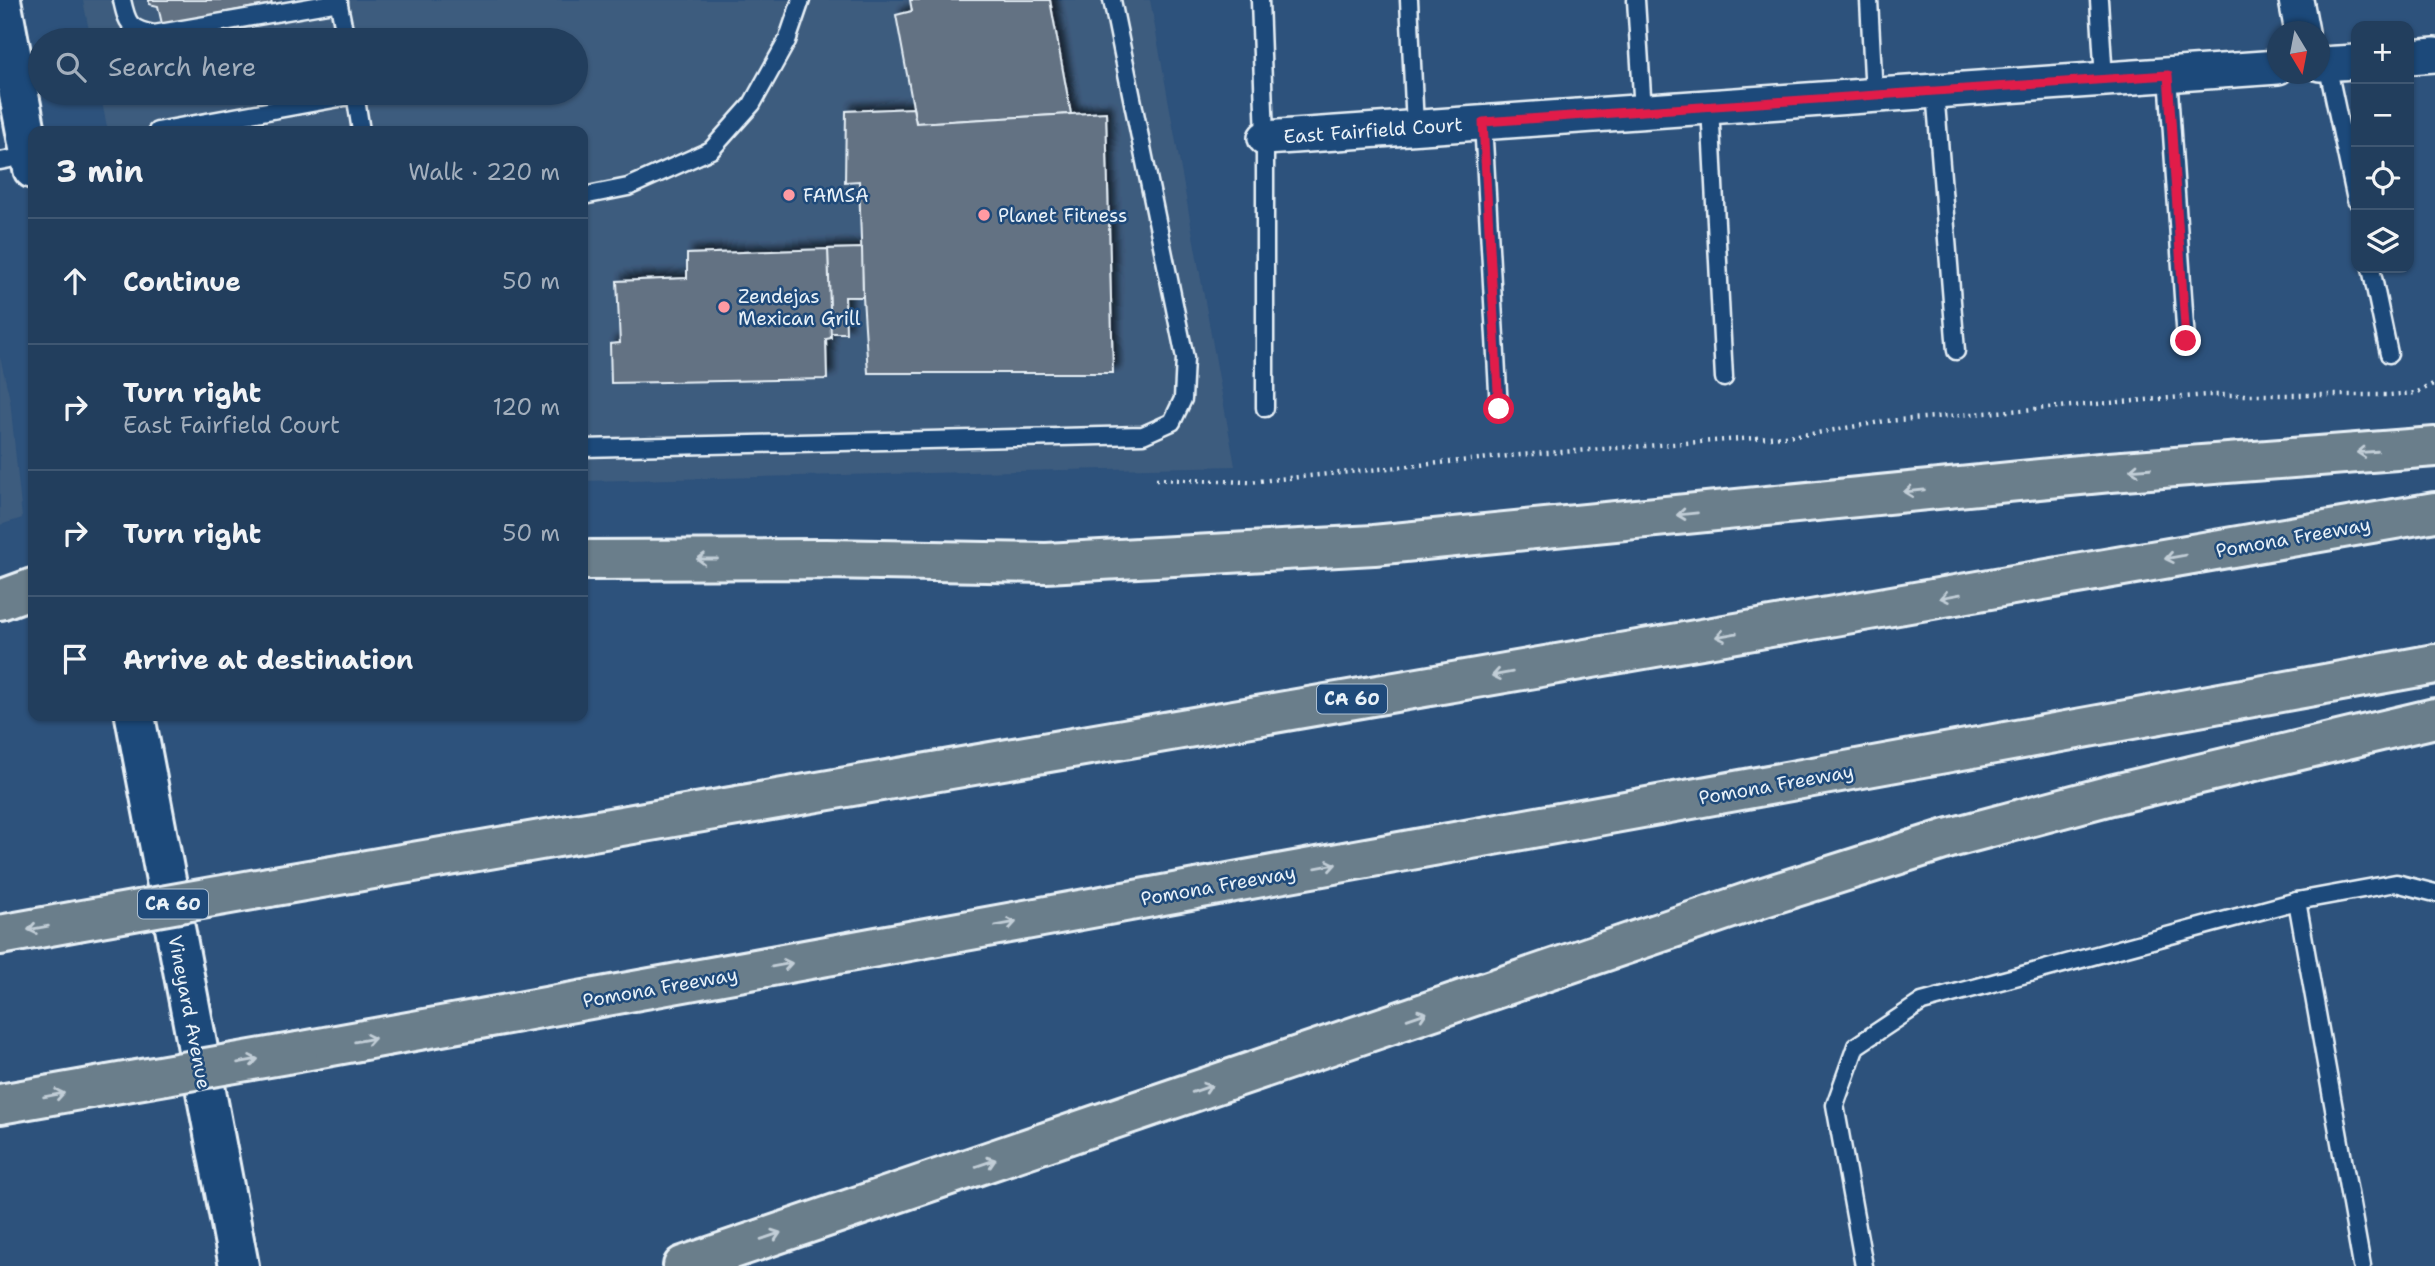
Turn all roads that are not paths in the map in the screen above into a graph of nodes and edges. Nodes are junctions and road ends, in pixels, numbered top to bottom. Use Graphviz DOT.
graph roads {
  1 [pos="1,0"];
  2 [pos="122,0"];
  3 [pos="801,0"];
  4 [pos="1112,0"];
  5 [pos="1259,0"];
  6 [pos="1409,0"];
  7 [pos="1636,0"];
  8 [pos="1869,0"];
  9 [pos="2099,0"];
  10 [pos="2296,0"];
  11 [pos="339,1"];
  12 [pos="2300,21"];
  13 [pos="135,28"];
  14 [pos="188,28"];
  15 [pos="344,28"];
  16 [pos="2435,55"];
  17 [pos="2414,57"];
  18 [pos="2334,63"];
  19 [pos="2267,68"];
  20 [pos="2168,75"];
  21 [pos="2105,79"];
  22 [pos="1935,91"];
  23 [pos="1874,95"];
  24 [pos="296,105"];
  25 [pos="357,105"];
  26 [pos="1710,106"];
  27 [pos="1643,111"];
  28 [pos="1483,122"];
  29 [pos="185,126"];
  30 [pos="360,126"];
  31 [pos="1415,127"];
  32 [pos="1265,138"];
  33 [pos="24,160"];
  34 [pos="2351,169"];
  35 [pos="588,195"];
  36 [pos="2372,273"];
  37 [pos="2186,341"];
  38 [pos="1956,351"];
  39 [pos="2389,354"];
  40 [pos="1724,378"];
  41 [pos="1265,408"];
  42 [pos="1499,409"];
  43 [pos="2435,447"];
  44 [pos="588,448"];
  45 [pos="2435,512"];
  46 [pos="588,560"];
  47 [pos="28,591"];
  48 [pos="0,600"];
  49 [pos="2435,664"];
  50 [pos="2435,718"];
  51 [pos="136,721"];
  52 [pos="2435,893"];
  53 [pos="2297,901"];
  54 [pos="0,935"];
  55 [pos="0,1104"];
  56 [pos="239,1266"];
  57 [pos="683,1266"];
  58 [pos="1864,1266"];
  59 [pos="2362,1266"];
  1 -- 33 [label="main road"];
  2 -- 13 [label="lane"];
  3 -- 35 [label="lane"];
  4 -- 44 [label="lane"];
  5 -- 32 [label="lane"];
  6 -- 31 [label="lane"];
  7 -- 27 [label="lane"];
  8 -- 23 [label="lane"];
  9 -- 21 [label="lane"];
  10 -- 12 [label="street"];
  11 -- 14 [label="lane"];
  11 -- 15 [label="lane"];
  16 -- 17 [label="street"];
  18 -- 34 [label="lane"];
  19 -- 20 [label="street, East Fairfield Court"];
  20 -- 21 [label="street, East Fairfield Court"];
  20 -- 37 [label="lane"];
  21 -- 22 [label="street, East Fairfield Court"];
  22 -- 23 [label="street, East Fairfield Court"];
  22 -- 38 [label="lane"];
  23 -- 26 [label="street, East Fairfield Court"];
  24 -- 29 [label="lane"];
  25 -- 30 [label="lane"];
  26 -- 27 [label="street, East Fairfield Court"];
  26 -- 40 [label="lane"];
  27 -- 28 [label="street, East Fairfield Court"];
  28 -- 31 [label="street, East Fairfield Court"];
  28 -- 42 [label="lane"];
  31 -- 32 [label="street, East Fairfield Court"];
  32 -- 41 [label="lane"];
  36 -- 39 [label="lane"];
  43 -- 46 [label="highway, one-way"];
  45 -- 54 [label="highway, Pomona Freeway / CA 60, one-way, bridge"];
  47 -- 48 [label="highway"];
  55 -- 49 [label="highway, Pomona Freeway, one-way, bridge"];
  57 -- 50 [label="highway, one-way"];
  51 -- 56 [label="main road, Vineyard Avenue"];
  52 -- 53 [label="lane"];
  53 -- 58 [label="lane"];
  53 -- 59 [label="lane"];
}
